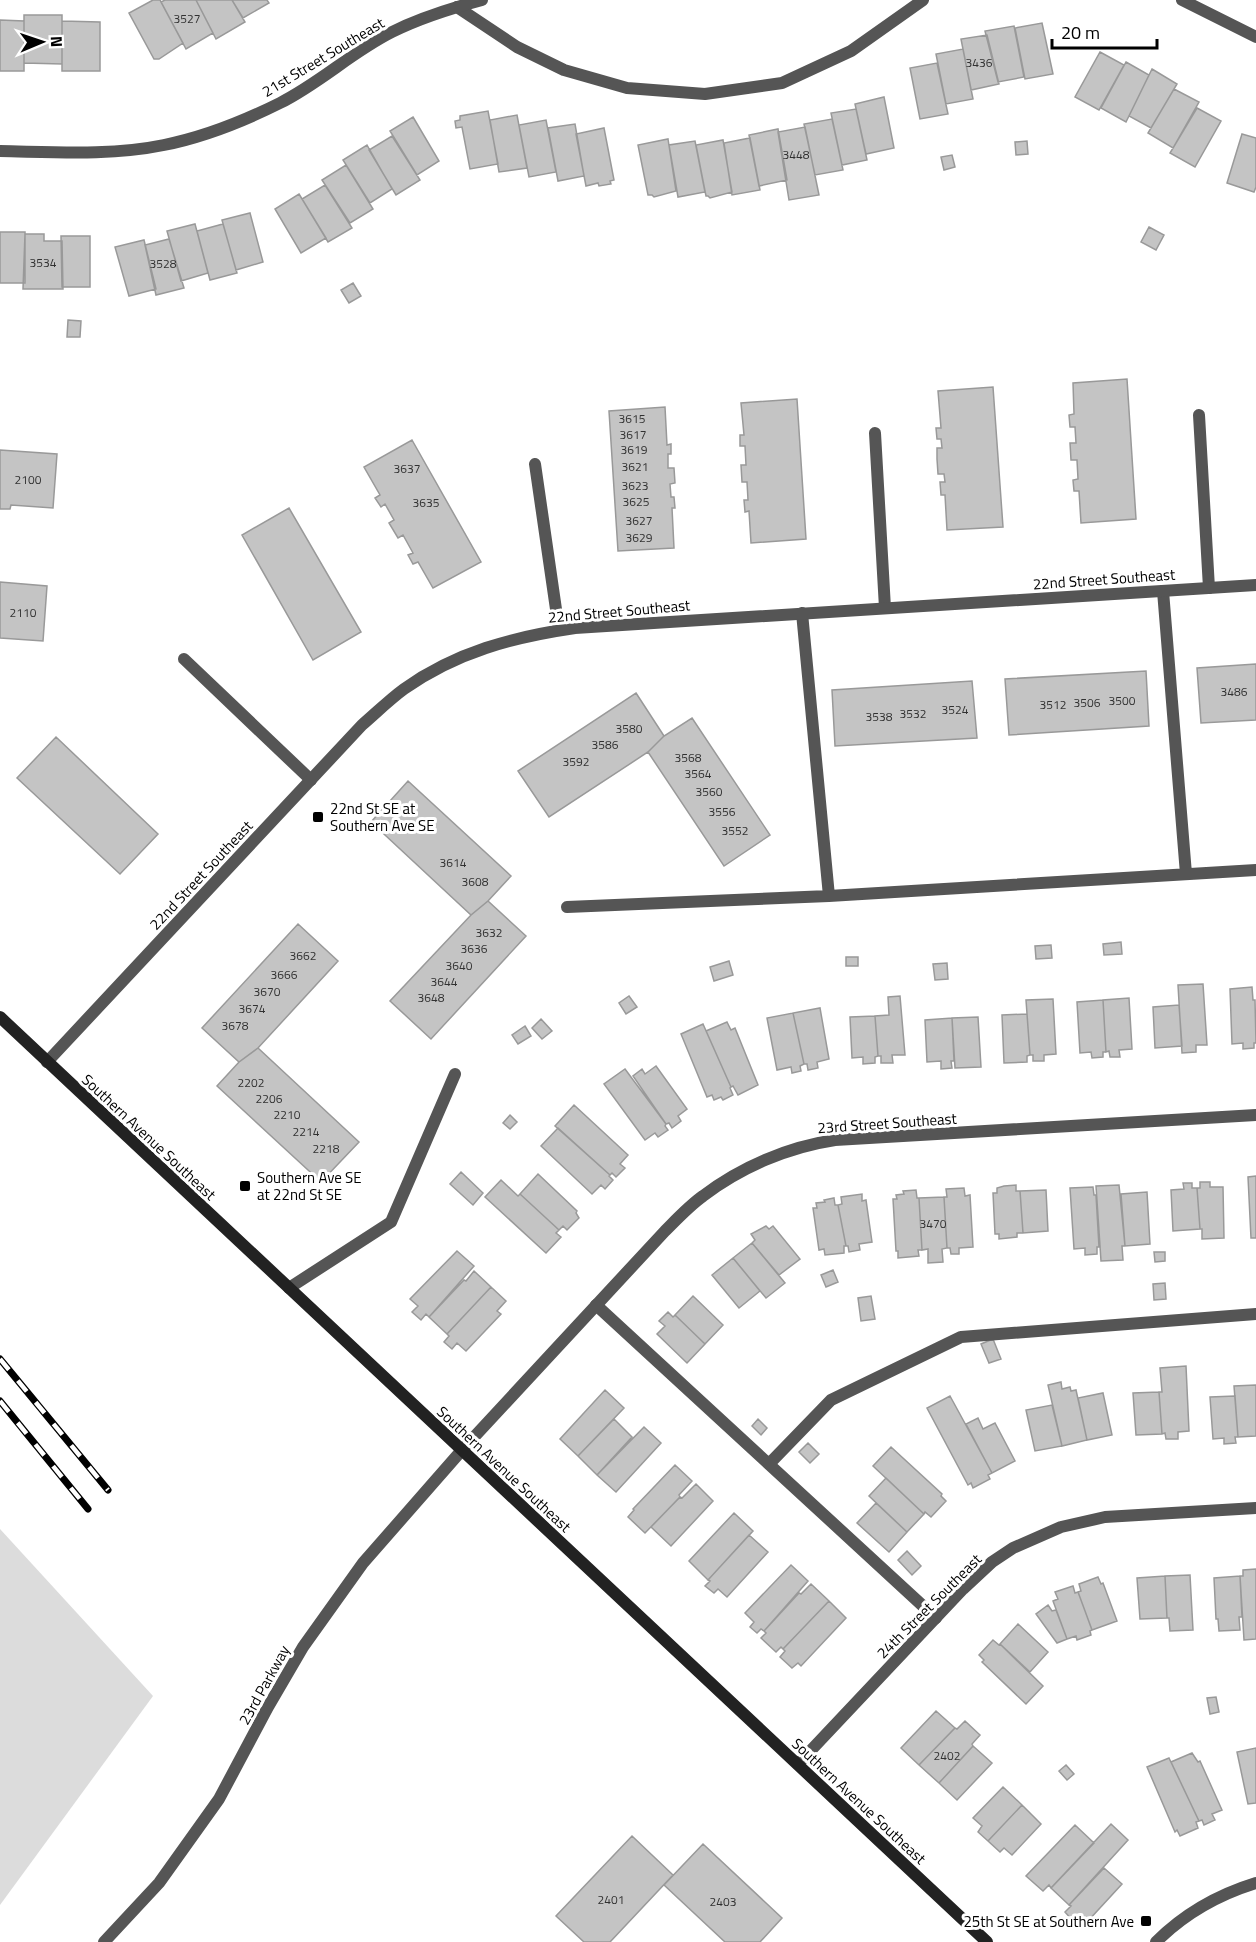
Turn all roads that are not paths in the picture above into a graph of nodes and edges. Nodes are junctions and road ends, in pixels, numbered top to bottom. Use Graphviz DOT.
graph roads {
  1 [pos="482,0"];
  2 [pos="923,0"];
  3 [pos="1182,0"];
  4 [pos="457,7"];
  5 [pos="1256,37"];
  6 [pos="0,151"];
  7 [pos="1198,415"];
  8 [pos="875,433"];
  9 [pos="535,464"];
  10 [pos="1256,585"];
  11 [pos="1209,588"];
  12 [pos="1163,591"];
  13 [pos="885,608"];
  14 [pos="802,612"];
  15 [pos="559,630"];
  16 [pos="184,659"];
  17 [pos="311,780"];
  18 [pos="1256,870"];
  19 [pos="1186,874"];
  20 [pos="829,896"];
  21 [pos="567,907"];
  22 [pos="0,1017"];
  23 [pos="47,1062"];
  24 [pos="455,1074"];
  25 [pos="1256,1115"];
  26 [pos="289,1288"];
  27 [pos="596,1305"];
  28 [pos="1256,1314"];
  29 [pos="462,1450"];
  30 [pos="769,1464"];
  31 [pos="1256,1508"];
  32 [pos="936,1618"];
  33 [pos="798,1764"];
  34 [pos="1256,1883"];
  35 [pos="104,1942"];
  36 [pos="987,1942"];
  37 [pos="1156,1942"];
  1 -- 4 [label="street, 21st Street Southeast"];
  2 -- 4 [label="street"];
  3 -- 5 [label="street"];
  4 -- 6 [label="street, 21st Street Southeast"];
  7 -- 11 [label="street"];
  8 -- 13 [label="street"];
  9 -- 15 [label="street"];
  10 -- 11 [label="street, 22nd Street Southeast"];
  11 -- 12 [label="street, 22nd Street Southeast"];
  12 -- 13 [label="street, 22nd Street Southeast"];
  12 -- 19 [label="street"];
  13 -- 14 [label="street, 22nd Street Southeast"];
  14 -- 15 [label="street, 22nd Street Southeast"];
  14 -- 20 [label="street"];
  15 -- 17 [label="street, 22nd Street Southeast"];
  16 -- 17 [label="street"];
  17 -- 23 [label="street, 22nd Street Southeast"];
  18 -- 19 [label="street"];
  19 -- 20 [label="street"];
  20 -- 21 [label="street"];
  22 -- 23 [label="main road, Southern Avenue Southeast"];
  23 -- 26 [label="main road, Southern Avenue Southeast"];
  24 -- 26 [label="street"];
  25 -- 27 [label="street, 23rd Street Southeast"];
  26 -- 29 [label="main road, Southern Avenue Southeast"];
  27 -- 29 [label="street, 23rd Street Southeast"];
  27 -- 30 [label="street"];
  28 -- 30 [label="street"];
  29 -- 33 [label="main road, Southern Avenue Southeast"];
  29 -- 35 [label="street, 23rd Parkway"];
  30 -- 32 [label="street"];
  31 -- 32 [label="street, 24th Street Southeast"];
  32 -- 33 [label="street, 24th Street Southeast"];
  33 -- 36 [label="main road, Southern Avenue Southeast"];
  34 -- 37 [label="street"];
}
